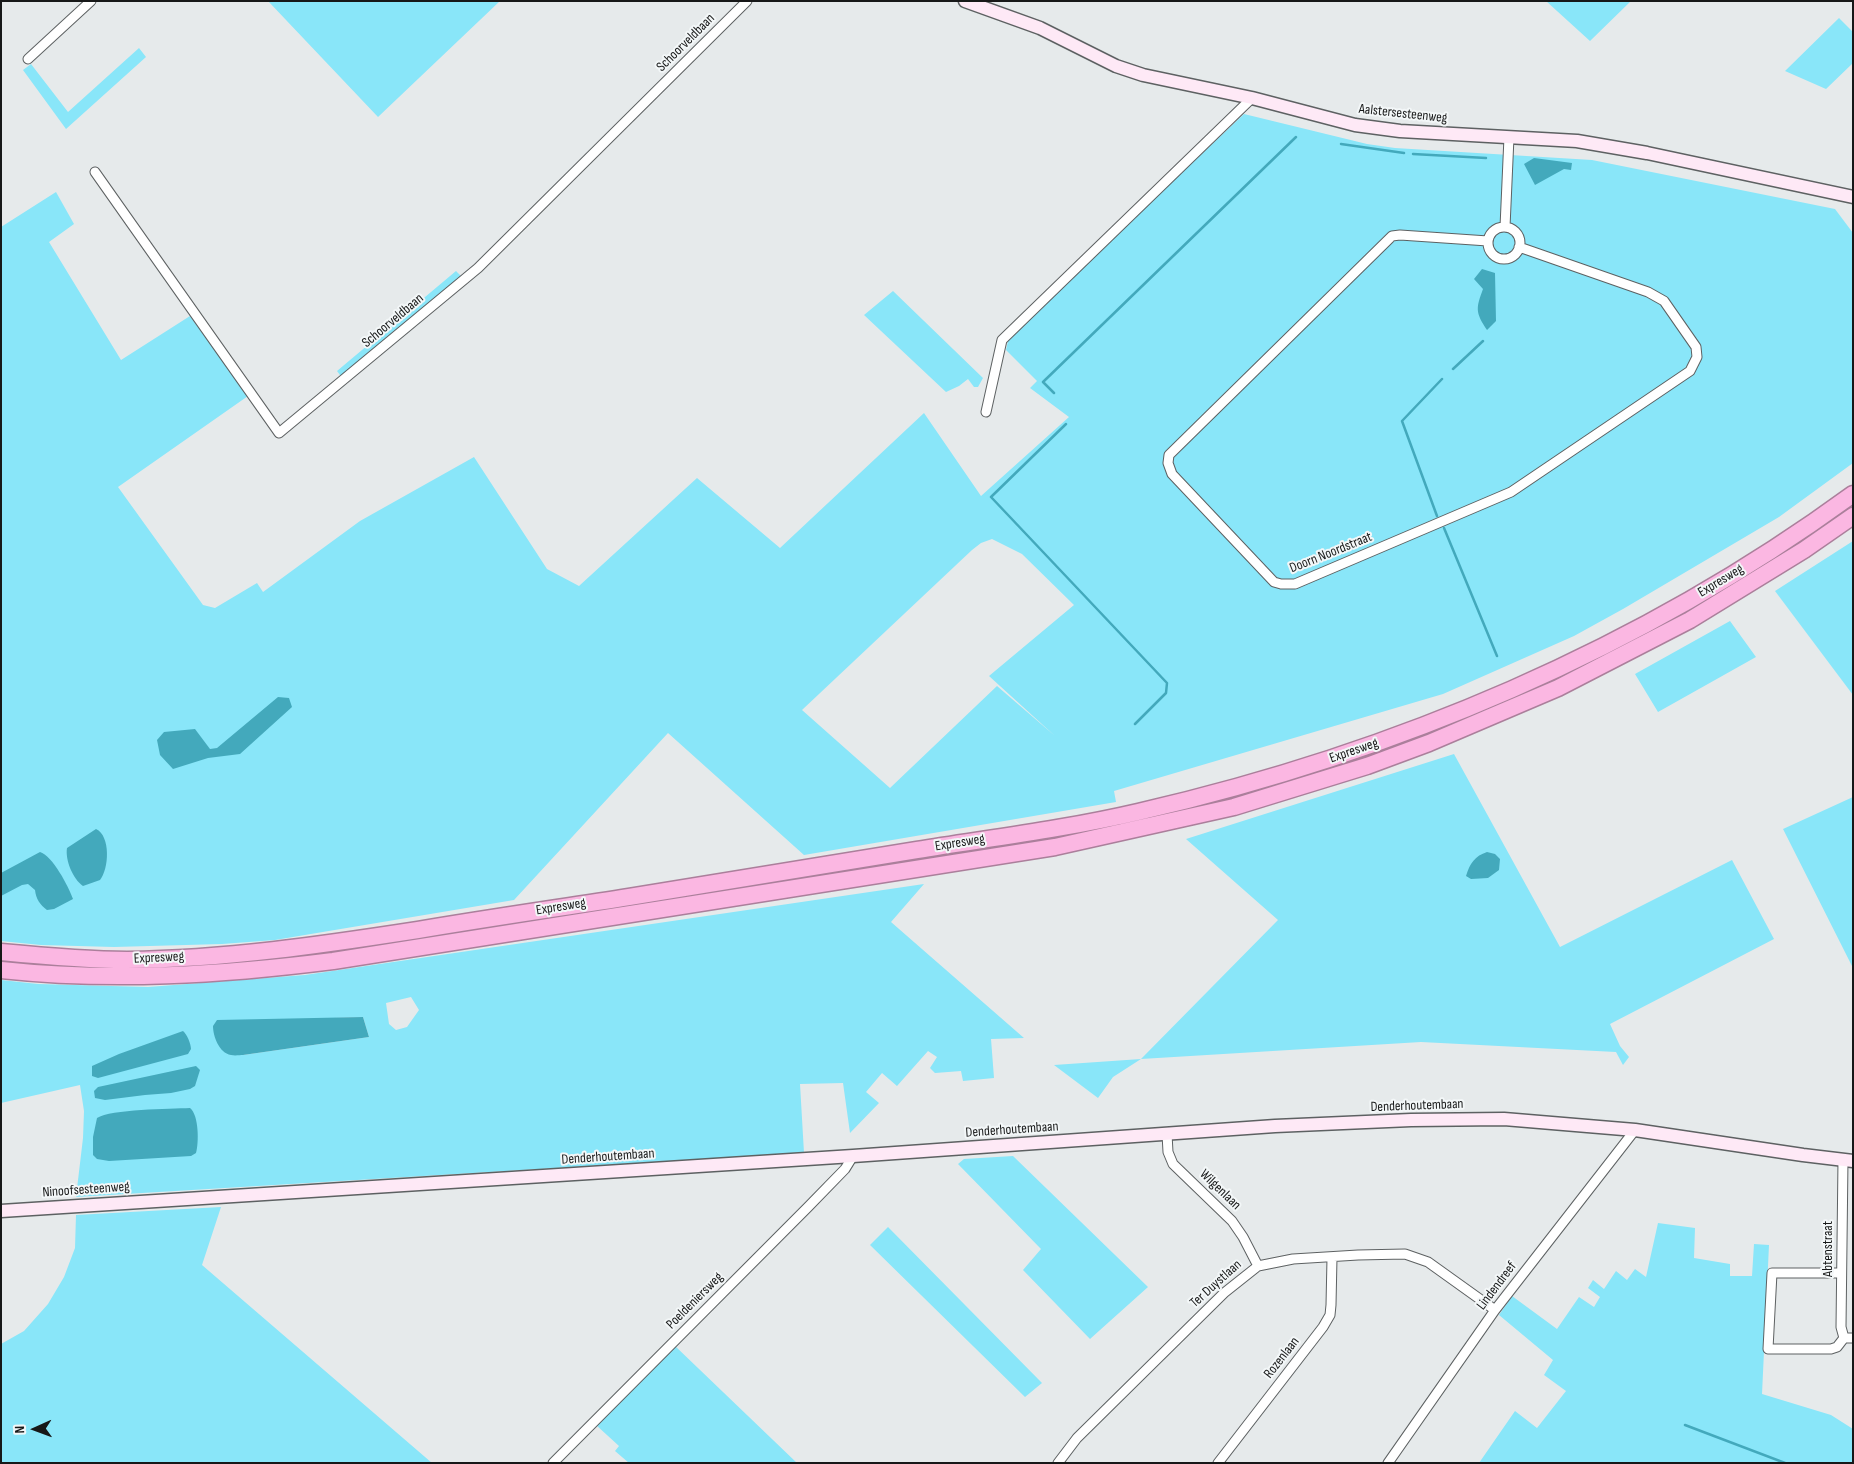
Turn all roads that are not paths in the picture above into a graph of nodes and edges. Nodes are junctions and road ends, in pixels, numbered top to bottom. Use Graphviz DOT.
graph roads {
  1 [pos="91,1"];
  2 [pos="747,1"];
  3 [pos="966,1"];
  4 [pos="28,59"];
  5 [pos="1252,98"];
  6 [pos="1510,137"];
  7 [pos="95,172"];
  8 [pos="1853,197"];
  9 [pos="1505,227"];
  10 [pos="1488,241"];
  11 [pos="1519,247"];
  12 [pos="986,412"];
  13 [pos="1853,494"];
  14 [pos="1853,516"];
  15 [pos="1,952"];
  16 [pos="1,970"];
  17 [pos="1635,1130"];
  18 [pos="1167,1134"];
  19 [pos="853,1156"];
  20 [pos="1848,1160"];
  21 [pos="172,1199"];
  22 [pos="1,1211"];
  23 [pos="1332,1258"];
  24 [pos="1258,1266"];
  25 [pos="1841,1273"];
  26 [pos="1842,1288"];
  27 [pos="1853,1289"];
  28 [pos="1495,1310"];
  29 [pos="1848,1338"];
  30 [pos="553,1463"];
  31 [pos="1058,1463"];
  32 [pos="1218,1463"];
  33 [pos="1388,1463"];
  1 -- 4 [label="street"];
  2 -- 7 [label="street, Schoorveldbaan"];
  3 -- 5 [label="street, Aalstersesteenweg"];
  5 -- 6 [label="street, Aalstersesteenweg"];
  5 -- 12 [label="street"];
  6 -- 8 [label="street, Aalstersesteenweg"];
  6 -- 9 [label="street"];
  9 -- 10 [label="street"];
  9 -- 11 [label="street"];
  10 -- 11 [label="street"];
  10 -- 11 [label="street, Doorn Noordstraat"];
  13 -- 15 [label="highway, Expresweg"];
  14 -- 16 [label="highway, Expresweg"];
  17 -- 18 [label="street, Denderhoutembaan"];
  17 -- 20 [label="street, Denderhoutembaan"];
  17 -- 28 [label="street, Lindendreef"];
  18 -- 19 [label="street, Denderhoutembaan"];
  18 -- 24 [label="street, Wilgenlaan"];
  19 -- 21 [label="street, Denderhoutembaan"];
  19 -- 30 [label="street, Poeldeniersweg"];
  20 -- 25 [label="street, Abtenstraat"];
  21 -- 22 [label="street, Ninoofsesteenweg"];
  23 -- 24 [label="street, Ter Duystlaan"];
  23 -- 28 [label="street, Ter Duystlaan"];
  23 -- 32 [label="street, Rozenlaan"];
  24 -- 31 [label="street, Ter Duystlaan"];
  25 -- 26 [label="street, Abtenstraat"];
  25 -- 29 [label="street"];
  26 -- 27 [label="street"];
  26 -- 29 [label="street, Abtenstraat"];
  28 -- 33 [label="street, Lindendreef"];
}
